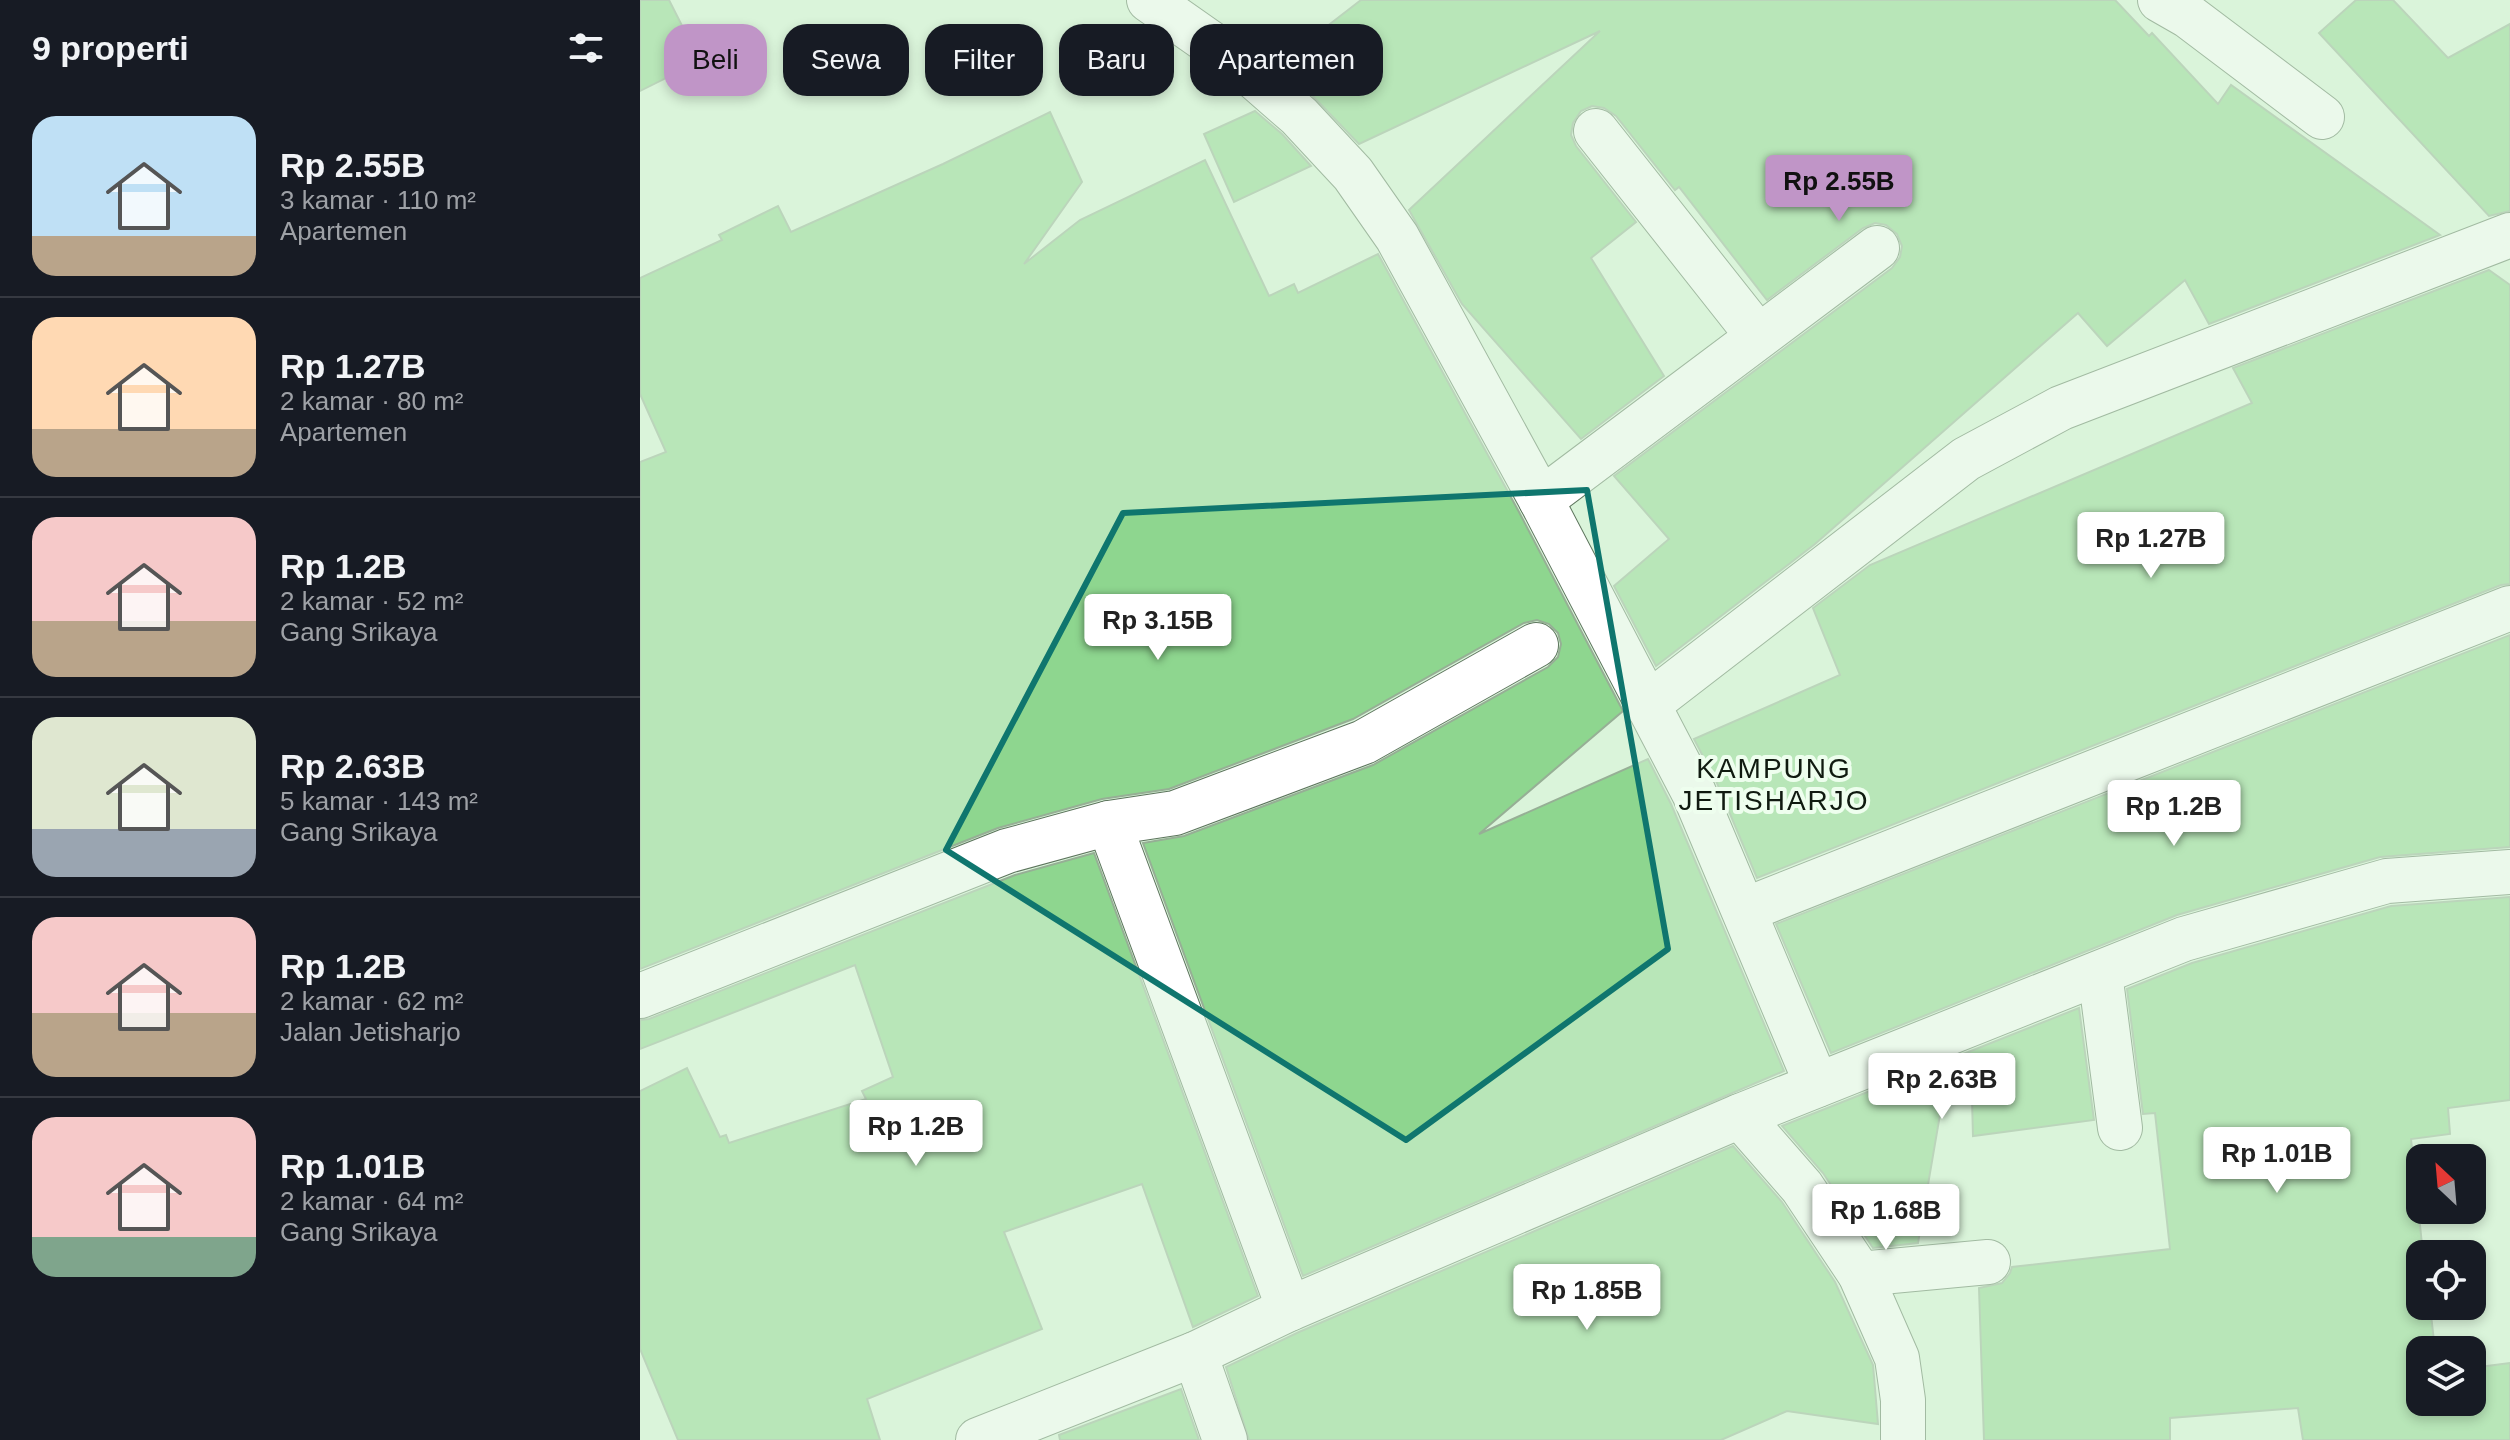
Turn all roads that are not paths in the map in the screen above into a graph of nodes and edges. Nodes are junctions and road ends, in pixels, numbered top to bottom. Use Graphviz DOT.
graph roads {
  1 [pos="1149,0"];
  2 [pos="2183,5"];
  3 [pos="2322,117"];
  4 [pos="1596,131"];
  5 [pos="2510,235"];
  6 [pos="1877,248"];
  7 [pos="1758,336"];
  8 [pos="1541,500"];
  9 [pos="2510,608"];
  10 [pos="1536,645"];
  11 [pos="1647,705"];
  12 [pos="1109,823"];
  13 [pos="2510,872"];
  14 [pos="1745,910"];
  15 [pos="2100,973"];
  16 [pos="640,996"];
  17 [pos="1817,1085"];
  18 [pos="1740,1116"];
  19 [pos="2120,1128"];
  20 [pos="1988,1262"];
  21 [pos="1860,1274"];
  22 [pos="1289,1309"];
  23 [pos="1195,1354"];
  24 [pos="978,1440"];
  25 [pos="1225,1440"];
  26 [pos="1903,1440"];
  1 -- 8 [label="street"];
  2 -- 3 [label="street"];
  4 -- 7 [label="street"];
  5 -- 11 [label="street"];
  6 -- 7 [label="street"];
  7 -- 8 [label="street"];
  8 -- 11 [label="street"];
  9 -- 14 [label="street"];
  10 -- 12 [label="street"];
  11 -- 14 [label="street"];
  12 -- 16 [label="street"];
  12 -- 22 [label="street"];
  13 -- 15 [label="street"];
  14 -- 17 [label="street"];
  15 -- 17 [label="street"];
  15 -- 19 [label="street"];
  17 -- 18 [label="street"];
  18 -- 21 [label="street"];
  18 -- 22 [label="street"];
  20 -- 21 [label="street"];
  21 -- 26 [label="street"];
  22 -- 23 [label="street"];
  23 -- 24 [label="street"];
  23 -- 25 [label="street"];
}
